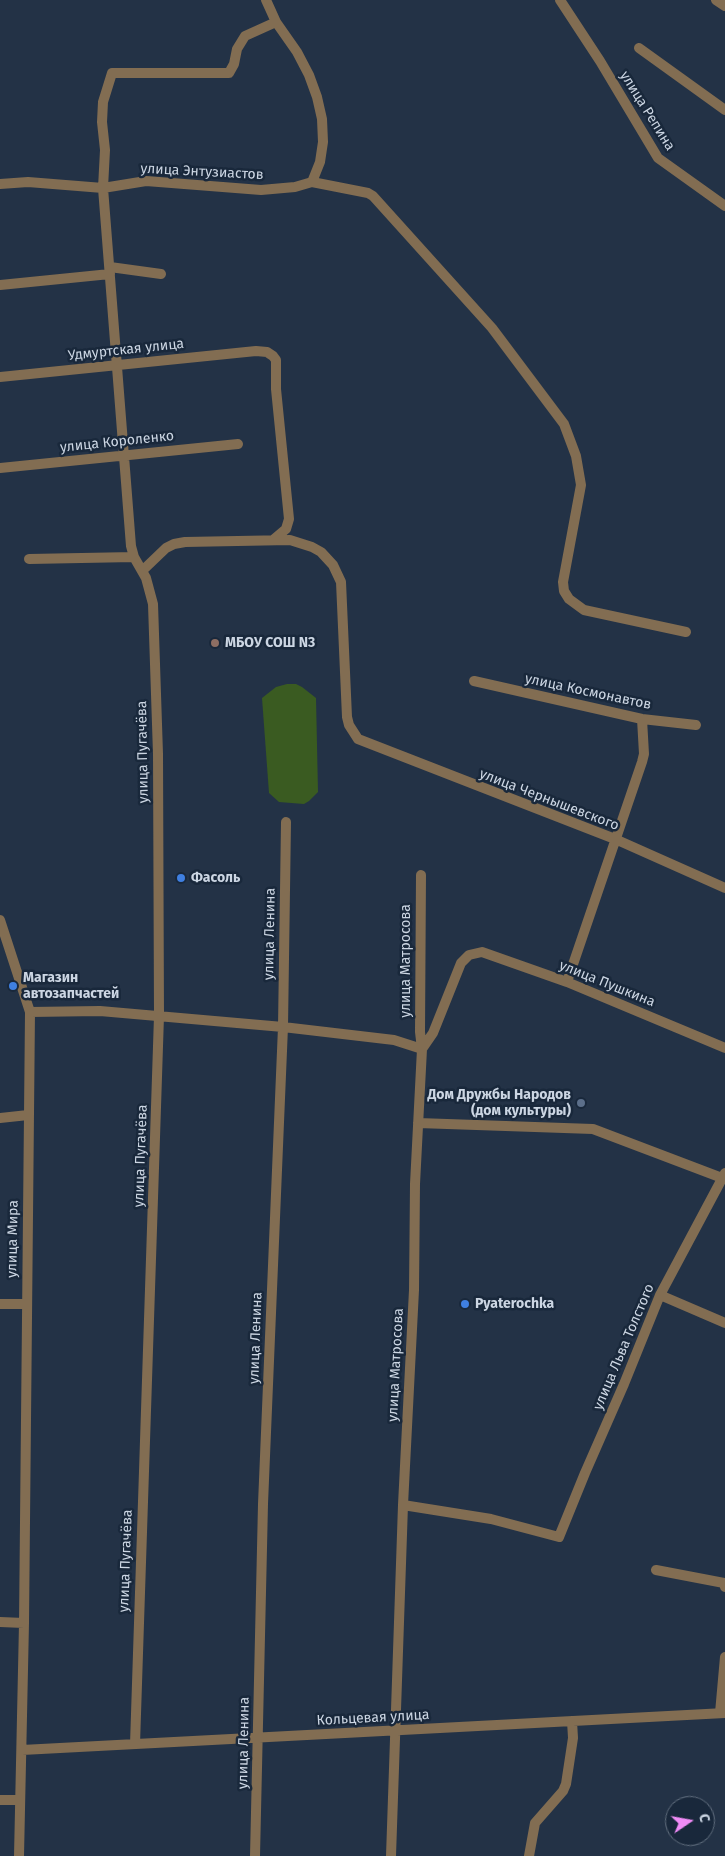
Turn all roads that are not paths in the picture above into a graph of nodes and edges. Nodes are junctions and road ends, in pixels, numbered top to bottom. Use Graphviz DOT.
graph roads {
  1 [pos="266,0"];
  2 [pos="560,0"];
  3 [pos="716,0"];
  4 [pos="725,6"];
  5 [pos="276,22"];
  6 [pos="639,48"];
  7 [pos="725,110"];
  8 [pos="312,182"];
  9 [pos="0,184"];
  10 [pos="103,188"];
  11 [pos="725,206"];
  12 [pos="110,270"];
  13 [pos="160,274"];
  14 [pos="0,285"];
  15 [pos="117,365"];
  16 [pos="0,377"];
  17 [pos="238,444"];
  18 [pos="124,455"];
  19 [pos="0,468"];
  20 [pos="273,540"];
  21 [pos="134,556"];
  22 [pos="29,559"];
  23 [pos="142,571"];
  24 [pos="686,632"];
  25 [pos="474,680"];
  26 [pos="642,719"];
  27 [pos="696,725"];
  28 [pos="286,822"];
  29 [pos="615,839"];
  30 [pos="420,875"];
  31 [pos="725,888"];
  32 [pos="0,920"];
  33 [pos="567,982"];
  34 [pos="30,1012"];
  35 [pos="159,1016"];
  36 [pos="283,1027"];
  37 [pos="725,1048"];
  38 [pos="422,1049"];
  39 [pos="28,1115"];
  40 [pos="0,1118"];
  41 [pos="418,1123"];
  42 [pos="724,1177"];
  43 [pos="660,1295"];
  44 [pos="0,1304"];
  45 [pos="26,1304"];
  46 [pos="725,1323"];
  47 [pos="403,1505"];
  48 [pos="656,1570"];
  49 [pos="725,1587"];
  50 [pos="0,1622"];
  51 [pos="24,1623"];
  52 [pos="725,1657"];
  53 [pos="722,1713"];
  54 [pos="572,1721"];
  55 [pos="395,1730"];
  56 [pos="258,1738"];
  57 [pos="135,1744"];
  58 [pos="22,1750"];
  59 [pos="0,1800"];
  60 [pos="20,1800"];
  61 [pos="19,1856"];
  62 [pos="255,1856"];
  63 [pos="391,1856"];
  64 [pos="529,1856"];
  1 -- 5 [label="street"];
  2 -- 11 [label="street, улица Репина"];
  3 -- 4 [label="street"];
  5 -- 8 [label="street"];
  5 -- 10 [label="street, улица Пугачёва"];
  6 -- 7 [label="street"];
  8 -- 10 [label="street, улица Энтузиастов"];
  8 -- 24 [label="street"];
  9 -- 10 [label="street, улица Энтузиастов"];
  10 -- 12 [label="street, улица Пугачёва"];
  12 -- 13 [label="street"];
  12 -- 14 [label="street"];
  12 -- 15 [label="street, улица Пугачёва"];
  15 -- 16 [label="street, Удмуртская улица"];
  15 -- 18 [label="street, улица Пугачёва"];
  15 -- 20 [label="street, Удмуртская улица"];
  17 -- 18 [label="street, улица Короленко"];
  18 -- 19 [label="street, улица Короленко"];
  18 -- 21 [label="street, улица Пугачёва"];
  20 -- 23 [label="street"];
  20 -- 29 [label="street, улица Чернышевского"];
  21 -- 22 [label="street"];
  21 -- 23 [label="street, улица Пугачёва"];
  23 -- 35 [label="street, улица Пугачёва"];
  25 -- 26 [label="street, улица Космонавтов"];
  26 -- 27 [label="street, улица Космонавтов"];
  26 -- 29 [label="street"];
  28 -- 36 [label="street, улица Ленина"];
  29 -- 31 [label="street, улица Чернышевского"];
  29 -- 33 [label="street"];
  30 -- 38 [label="street, улица Матросова"];
  32 -- 34 [label="street, улица Мира"];
  33 -- 37 [label="street, улица Пушкина"];
  33 -- 38 [label="street, улица Пушкина"];
  34 -- 35 [label="street"];
  34 -- 39 [label="street, улица Мира"];
  35 -- 36 [label="street"];
  35 -- 57 [label="street, улица Пугачёва"];
  36 -- 38 [label="street"];
  36 -- 56 [label="street, улица Ленина"];
  38 -- 41 [label="street, улица Матросова"];
  39 -- 40 [label="street"];
  39 -- 45 [label="street, улица Мира"];
  41 -- 42 [label="street"];
  41 -- 47 [label="street, улица Матросова"];
  42 -- 43 [label="street, улица Льва Толстого"];
  43 -- 46 [label="street"];
  43 -- 47 [label="street, улица Льва Толстого"];
  44 -- 45 [label="street"];
  45 -- 51 [label="street, улица Мира"];
  47 -- 55 [label="street, улица Матросова"];
  48 -- 49 [label="street"];
  50 -- 51 [label="street"];
  51 -- 58 [label="street, улица Мира"];
  52 -- 53 [label="street"];
  53 -- 54 [label="street, Кольцевая улица"];
  54 -- 55 [label="street, Кольцевая улица"];
  54 -- 64 [label="street"];
  55 -- 56 [label="street, Кольцевая улица"];
  55 -- 63 [label="street, улица Матросова"];
  56 -- 57 [label="street, Кольцевая улица"];
  56 -- 62 [label="street, улица Ленина"];
  57 -- 58 [label="street, Кольцевая улица"];
  58 -- 60 [label="street, улица Мира"];
  59 -- 60 [label="street"];
  60 -- 61 [label="street, улица Мира"];
}
